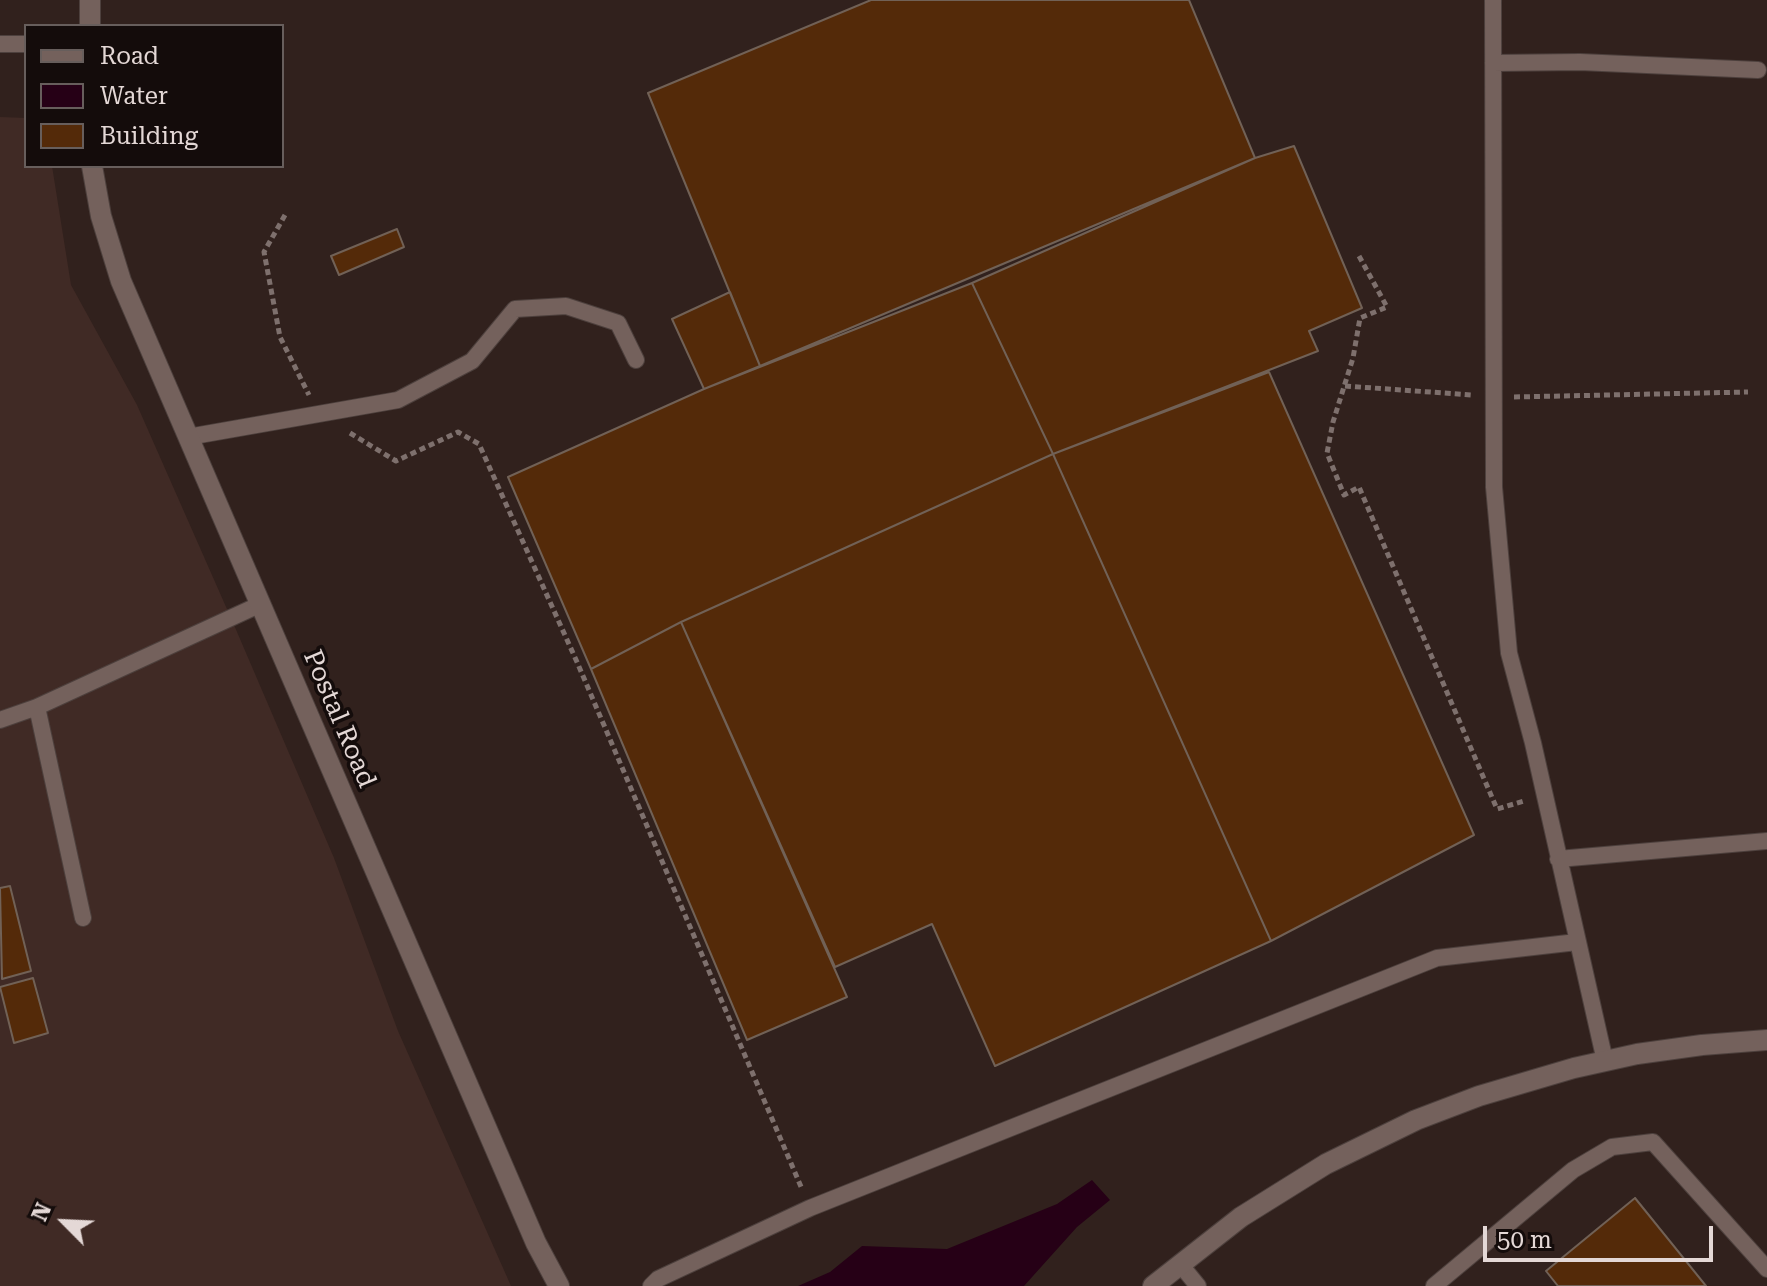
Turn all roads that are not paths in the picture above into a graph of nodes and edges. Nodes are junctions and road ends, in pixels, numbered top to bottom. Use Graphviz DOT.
graph roads {
  1 [pos="90,0"];
  2 [pos="1493,0"];
  3 [pos="90,24"];
  4 [pos="0,44"];
  5 [pos="24,44"];
  6 [pos="1493,63"];
  7 [pos="1758,70"];
  8 [pos="92,168"];
  9 [pos="636,360"];
  10 [pos="188,437"];
  11 [pos="261,604"];
  12 [pos="37,707"];
  13 [pos="0,720"];
  14 [pos="1767,841"];
  15 [pos="1558,859"];
  16 [pos="83,918"];
  17 [pos="1577,942"];
  18 [pos="1767,1040"];
  19 [pos="1605,1061"];
  20 [pos="1180,1264"];
  21 [pos="1767,1269"];
  22 [pos="559,1286"];
  23 [pos="651,1286"];
  24 [pos="1153,1286"];
  25 [pos="1198,1286"];
  26 [pos="1434,1286"];
  1 -- 3 [label="street"];
  2 -- 6 [label="lane"];
  4 -- 5 [label="lane"];
  6 -- 7 [label="lane"];
  6 -- 15 [label="lane"];
  8 -- 10 [label="street, Postal Road"];
  9 -- 10 [label="lane"];
  10 -- 11 [label="street, Postal Road"];
  11 -- 12 [label="lane"];
  11 -- 22 [label="street, Postal Road"];
  12 -- 13 [label="lane"];
  12 -- 16 [label="lane"];
  14 -- 15 [label="lane"];
  15 -- 17 [label="lane"];
  17 -- 19 [label="lane"];
  17 -- 23 [label="lane"];
  18 -- 19 [label="street"];
  19 -- 20 [label="street"];
  20 -- 24 [label="street"];
  20 -- 25 [label="lane"];
  21 -- 26 [label="lane"];
}
